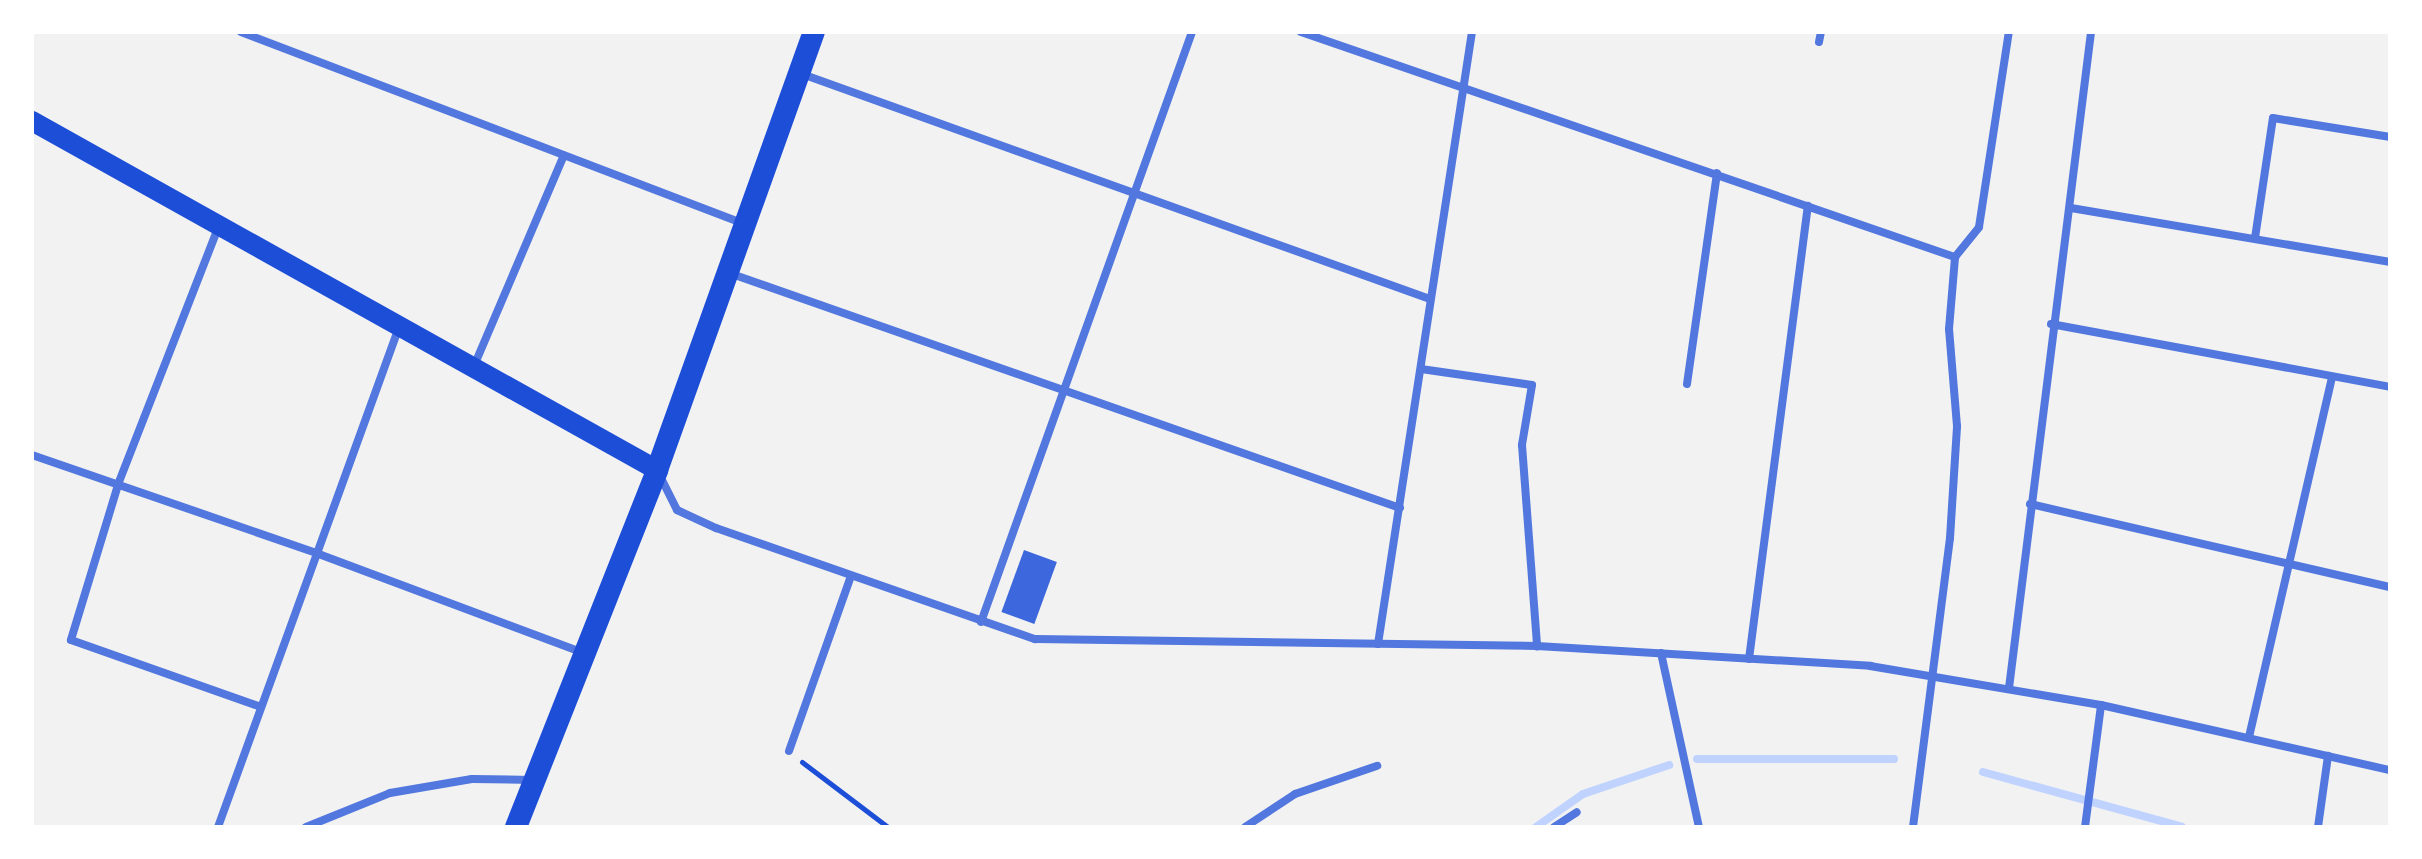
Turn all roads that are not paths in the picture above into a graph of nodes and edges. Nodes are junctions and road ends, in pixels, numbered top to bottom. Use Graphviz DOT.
graph roads {
  1 [pos="241,32"];
  2 [pos="814,32"];
  3 [pos="1192,32"];
  4 [pos="1301,32"];
  5 [pos="1472,32"];
  6 [pos="1821,32"];
  7 [pos="2009,32"];
  8 [pos="2091,32"];
  9 [pos="1819,42"];
  10 [pos="799,73"];
  11 [pos="1463,90"];
  12 [pos="32,121"];
  13 [pos="2390,137"];
  14 [pos="564,155"];
  15 [pos="1717,173"];
  16 [pos="1133,192"];
  17 [pos="1808,206"];
  18 [pos="2071,208"];
  19 [pos="747,225"];
  20 [pos="219,226"];
  21 [pos="2255,238"];
  22 [pos="1955,257"];
  23 [pos="2390,262"];
  24 [pos="729,273"];
  25 [pos="1430,299"];
  26 [pos="2051,324"];
  27 [pos="399,327"];
  28 [pos="474,366"];
  29 [pos="1421,369"];
  30 [pos="2332,378"];
  31 [pos="1687,384"];
  32 [pos="1061,386"];
  33 [pos="2390,387"];
  34 [pos="32,455"];
  35 [pos="657,470"];
  36 [pos="118,485"];
  37 [pos="2030,504"];
  38 [pos="1400,508"];
  39 [pos="316,553"];
  40 [pos="2290,565"];
  41 [pos="851,576"];
  42 [pos="2390,587"];
  43 [pos="981,622"];
  44 [pos="1378,644"];
  45 [pos="1537,646"];
  46 [pos="582,653"];
  47 [pos="1661,653"];
  48 [pos="1749,659"];
  49 [pos="1932,676"];
  50 [pos="2009,688"];
  51 [pos="2101,705"];
  52 [pos="261,707"];
  53 [pos="2249,737"];
  54 [pos="789,751"];
  55 [pos="2328,756"];
  56 [pos="1377,766"];
  57 [pos="2390,770"];
  58 [pos="533,780"];
  59 [pos="1577,812"];
  60 [pos="218,827"];
  61 [pos="306,827"];
  62 [pos="516,827"];
  63 [pos="1245,827"];
  64 [pos="1554,827"];
  65 [pos="1699,827"];
  66 [pos="1913,827"];
  67 [pos="2085,827"];
  68 [pos="2318,827"];
  1 -- 14 [label="street"];
  2 -- 10 [label="highway"];
  3 -- 16 [label="street"];
  4 -- 11 [label="street"];
  5 -- 11 [label="street"];
  6 -- 9 [label="street"];
  7 -- 22 [label="street"];
  8 -- 18 [label="street"];
  10 -- 16 [label="street"];
  10 -- 19 [label="highway"];
  11 -- 15 [label="street"];
  11 -- 25 [label="street"];
  12 -- 20 [label="main road"];
  13 -- 21 [label="street"];
  14 -- 19 [label="street"];
  14 -- 28 [label="street"];
  15 -- 17 [label="street"];
  15 -- 31 [label="street"];
  16 -- 25 [label="street"];
  16 -- 32 [label="street"];
  17 -- 22 [label="street"];
  17 -- 48 [label="street"];
  18 -- 21 [label="street"];
  18 -- 26 [label="street"];
  19 -- 24 [label="highway"];
  20 -- 27 [label="main road"];
  20 -- 36 [label="street"];
  21 -- 23 [label="street"];
  22 -- 49 [label="street"];
  24 -- 32 [label="street"];
  24 -- 35 [label="highway"];
  25 -- 29 [label="street"];
  26 -- 30 [label="street"];
  26 -- 37 [label="street"];
  27 -- 28 [label="main road"];
  27 -- 39 [label="street"];
  28 -- 35 [label="main road"];
  29 -- 38 [label="street"];
  29 -- 45 [label="street"];
  30 -- 33 [label="street"];
  30 -- 40 [label="street"];
  32 -- 38 [label="street"];
  32 -- 43 [label="street"];
  34 -- 36 [label="street"];
  35 -- 41 [label="street"];
  35 -- 46 [label="highway"];
  36 -- 39 [label="street"];
  36 -- 52 [label="street"];
  37 -- 40 [label="street"];
  37 -- 50 [label="street"];
  38 -- 44 [label="street"];
  39 -- 46 [label="street"];
  39 -- 52 [label="street"];
  40 -- 42 [label="street"];
  40 -- 53 [label="street"];
  41 -- 43 [label="street"];
  41 -- 54 [label="street"];
  43 -- 44 [label="street"];
  44 -- 45 [label="street"];
  45 -- 47 [label="street"];
  46 -- 58 [label="highway"];
  47 -- 48 [label="street"];
  47 -- 65 [label="street"];
  48 -- 49 [label="street"];
  49 -- 50 [label="street"];
  49 -- 66 [label="street"];
  50 -- 51 [label="street"];
  51 -- 53 [label="street"];
  51 -- 67 [label="street"];
  52 -- 60 [label="street"];
  53 -- 55 [label="street"];
  55 -- 57 [label="street"];
  55 -- 68 [label="street"];
  56 -- 63 [label="street"];
  58 -- 61 [label="street"];
  58 -- 62 [label="highway"];
  59 -- 64 [label="street"];
}
